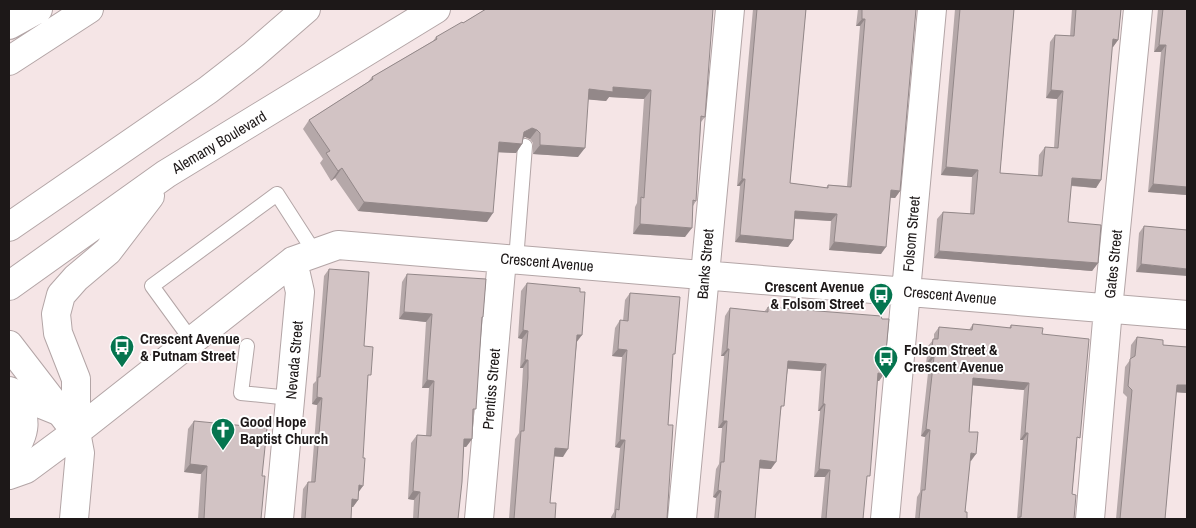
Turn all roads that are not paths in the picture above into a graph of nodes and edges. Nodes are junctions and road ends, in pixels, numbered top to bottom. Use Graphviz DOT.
graph roads {
  1 [pos="38,9"];
  2 [pos="88,9"];
  3 [pos="306,9"];
  4 [pos="436,9"];
  5 [pos="730,9"];
  6 [pos="932,9"];
  7 [pos="1138,9"];
  8 [pos="9,25"];
  9 [pos="9,60"];
  10 [pos="525,146"];
  11 [pos="166,174"];
  12 [pos="9,227"];
  13 [pos="304,257"];
  14 [pos="509,259"];
  15 [pos="704,275"];
  16 [pos="9,286"];
  17 [pos="906,292"];
  18 [pos="1108,308"];
  19 [pos="1187,315"];
  20 [pos="192,341"];
  21 [pos="9,345"];
  22 [pos="248,346"];
  23 [pos="10,391"];
  24 [pos="290,398"];
  25 [pos="69,422"];
  26 [pos="9,458"];
  27 [pos="9,475"];
  28 [pos="74,519"];
  29 [pos="279,519"];
  30 [pos="479,519"];
  31 [pos="682,519"];
  32 [pos="885,519"];
  33 [pos="1090,519"];
  1 -- 8 [label="main road"];
  2 -- 9 [label="main road"];
  3 -- 12 [label="main road"];
  4 -- 11 [label="main road, Alemany Boulevard"];
  5 -- 15 [label="main road, Banks Street"];
  6 -- 17 [label="main road, Folsom Street"];
  7 -- 18 [label="main road, Gates Street"];
  10 -- 14 [label="lane"];
  11 -- 16 [label="main road, Alemany Boulevard"];
  11 -- 25 [label="main road"];
  13 -- 14 [label="main road, Crescent Avenue"];
  13 -- 20 [label="main road, Crescent Avenue"];
  13 -- 20 [label="lane"];
  13 -- 24 [label="main road, Nevada Street"];
  14 -- 15 [label="main road, Crescent Avenue"];
  14 -- 30 [label="main road, Prentiss Street"];
  15 -- 17 [label="main road, Crescent Avenue"];
  15 -- 31 [label="main road, Banks Street"];
  17 -- 18 [label="main road, Crescent Avenue"];
  17 -- 32 [label="main road, Folsom Street"];
  18 -- 19 [label="main road, Crescent Avenue"];
  18 -- 33 [label="main road, Gates Street"];
  20 -- 25 [label="main road, Crescent Avenue"];
  21 -- 25 [label="main road"];
  22 -- 24 [label="lane"];
  23 -- 25 [label="main road"];
  23 -- 26 [label="main road"];
  24 -- 29 [label="main road, Nevada Street"];
  25 -- 27 [label="main road, Crescent Avenue"];
  25 -- 28 [label="main road"];
}
